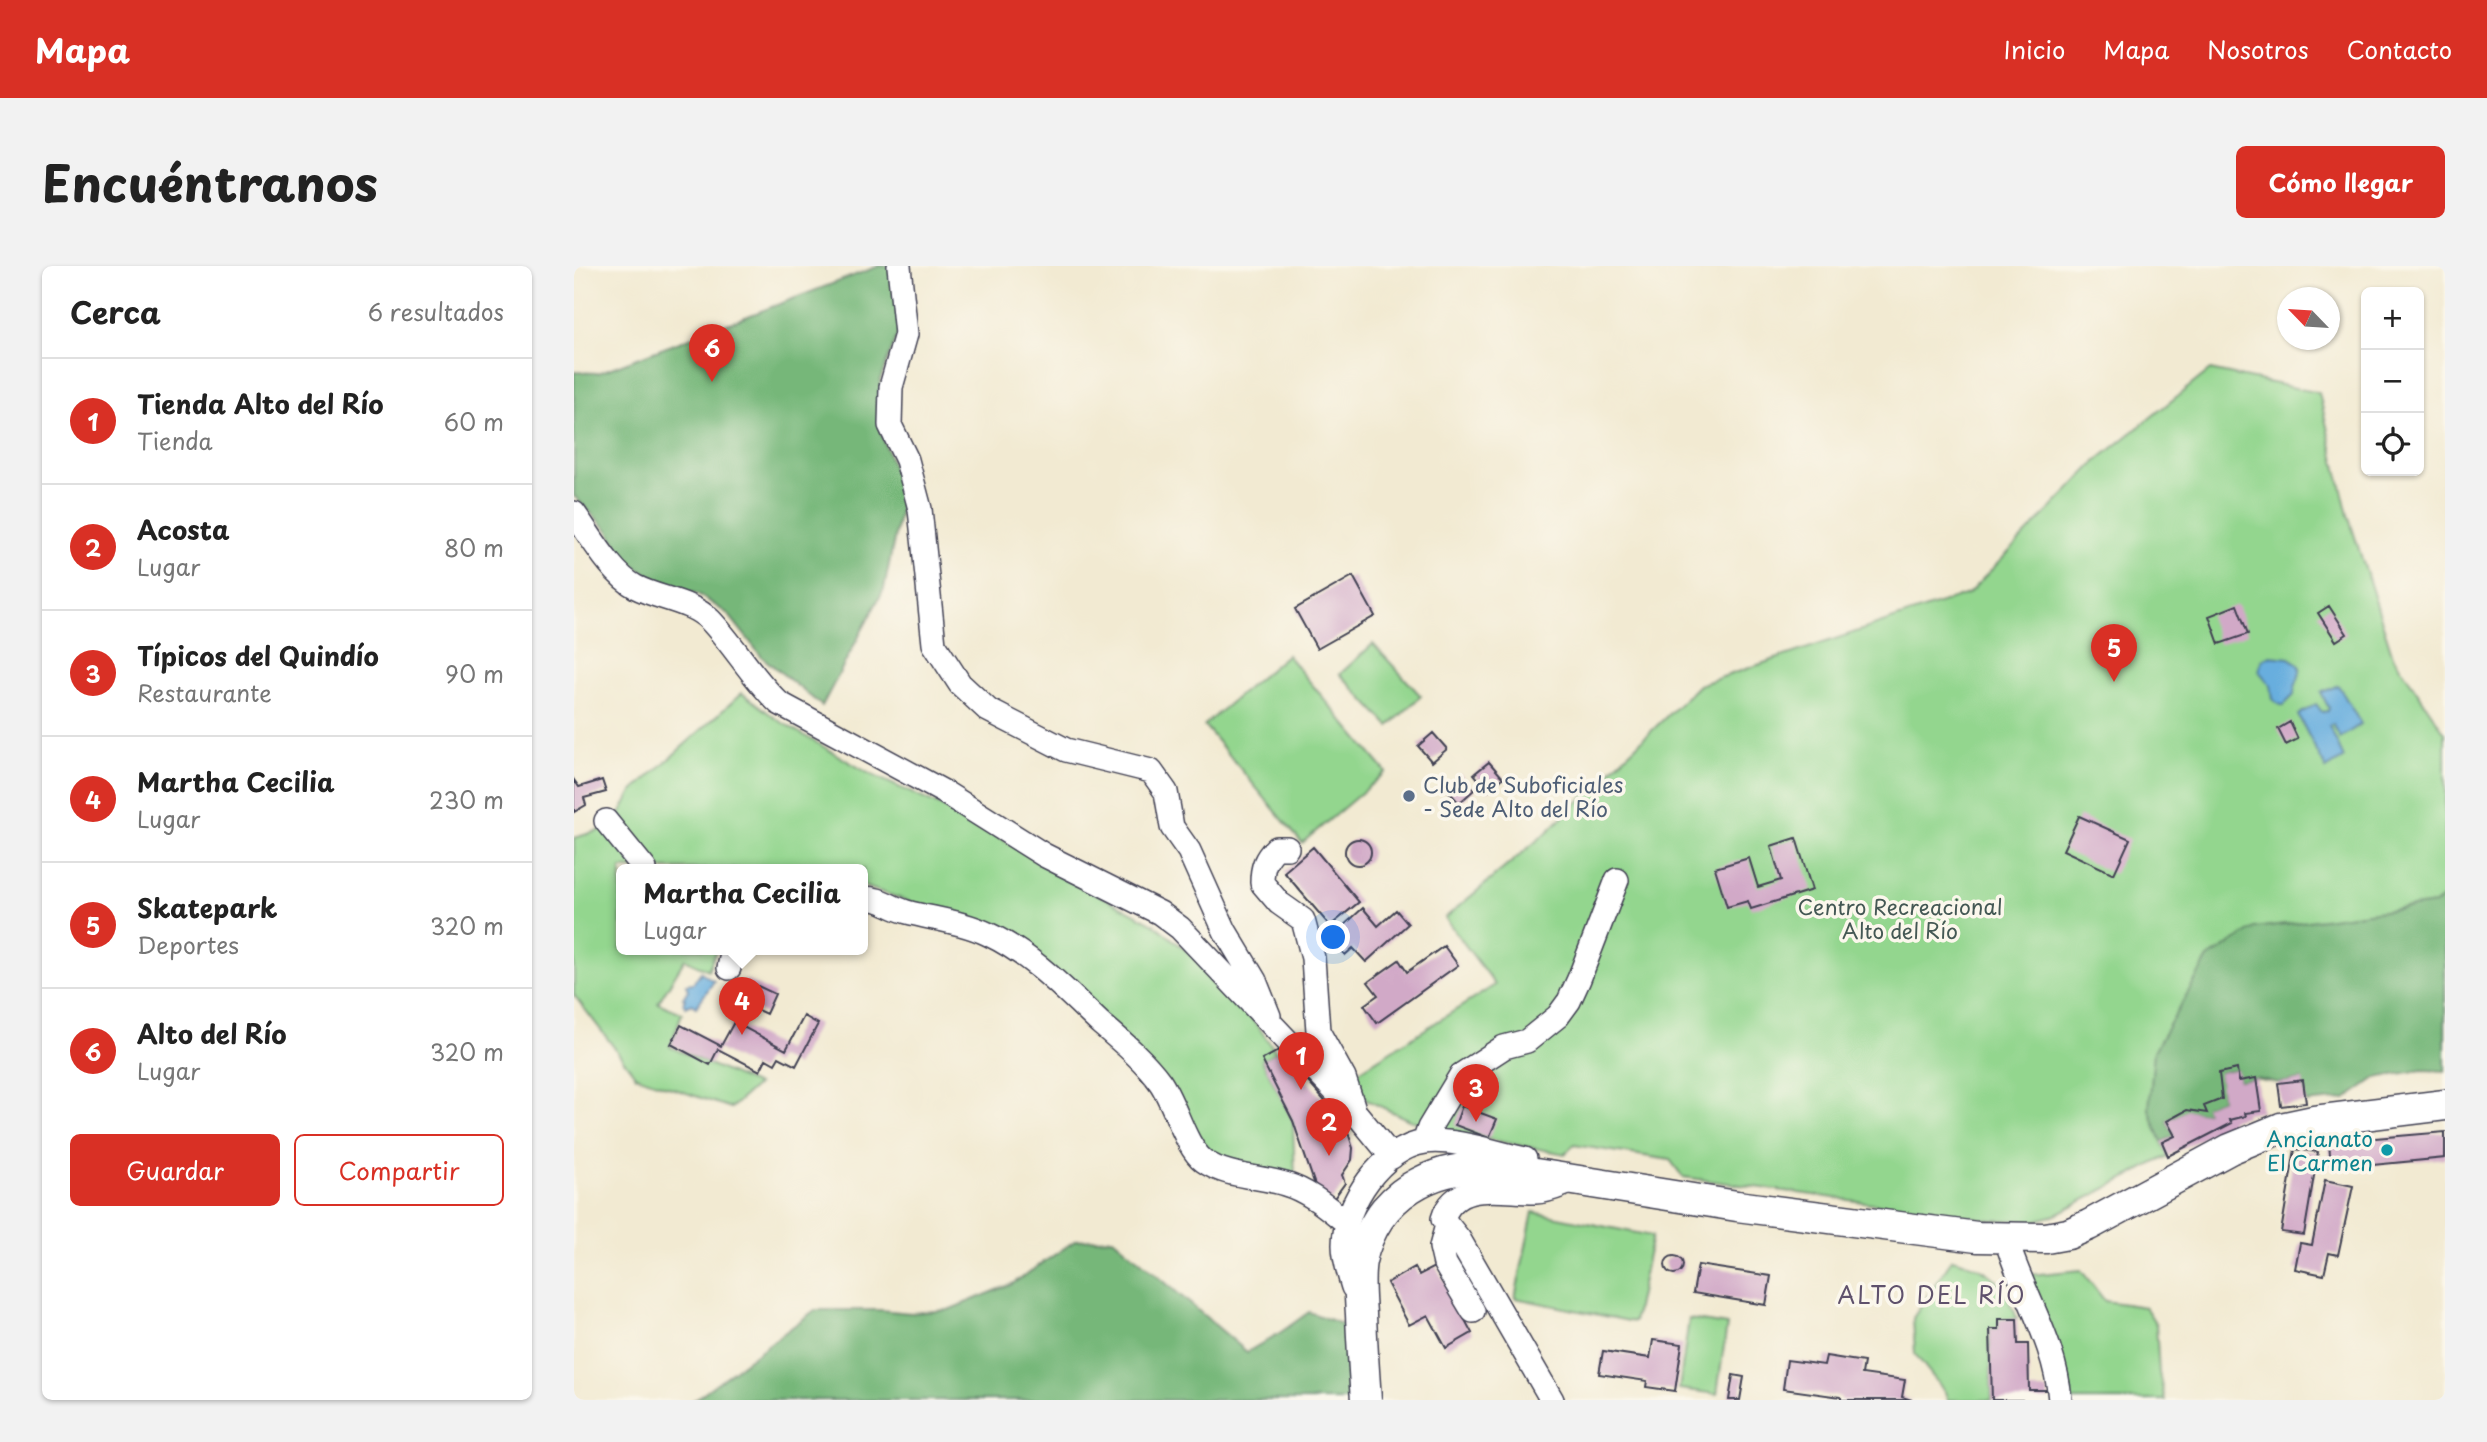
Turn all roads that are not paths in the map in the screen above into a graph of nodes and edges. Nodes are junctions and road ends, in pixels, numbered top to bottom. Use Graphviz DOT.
graph roads {
  1 [pos="899,266"];
  2 [pos="574,513"];
  3 [pos="607,821"];
  4 [pos="1287,848"];
  5 [pos="641,864"];
  6 [pos="1617,880"];
  7 [pos="868,898"];
  8 [pos="1271,1023"];
  9 [pos="2445,1105"];
  10 [pos="1355,1112"];
  11 [pos="1424,1142"];
  12 [pos="1392,1157"];
  13 [pos="1578,1180"];
  14 [pos="1712,1202"];
  15 [pos="1347,1223"];
  16 [pos="1447,1225"];
  17 [pos="2006,1239"];
  18 [pos="1473,1311"];
  19 [pos="1361,1320"];
  20 [pos="1366,1400"];
  21 [pos="1552,1400"];
  22 [pos="2060,1400"];
  1 -- 8 [label="street"];
  2 -- 8 [label="street"];
  3 -- 5 [label="street"];
  4 -- 10 [label="street"];
  6 -- 11 [label="street"];
  7 -- 15 [label="street"];
  8 -- 10 [label="street"];
  9 -- 17 [label="main road"];
  10 -- 12 [label="street"];
  11 -- 12 [label="street"];
  11 -- 14 [label="street"];
  12 -- 15 [label="street"];
  13 -- 14 [label="main road"];
  13 -- 16 [label="street"];
  13 -- 19 [label="main road"];
  14 -- 17 [label="main road"];
  15 -- 19 [label="street"];
  16 -- 18 [label="street"];
  16 -- 21 [label="street"];
  17 -- 22 [label="street"];
  19 -- 20 [label="main road"];
}
